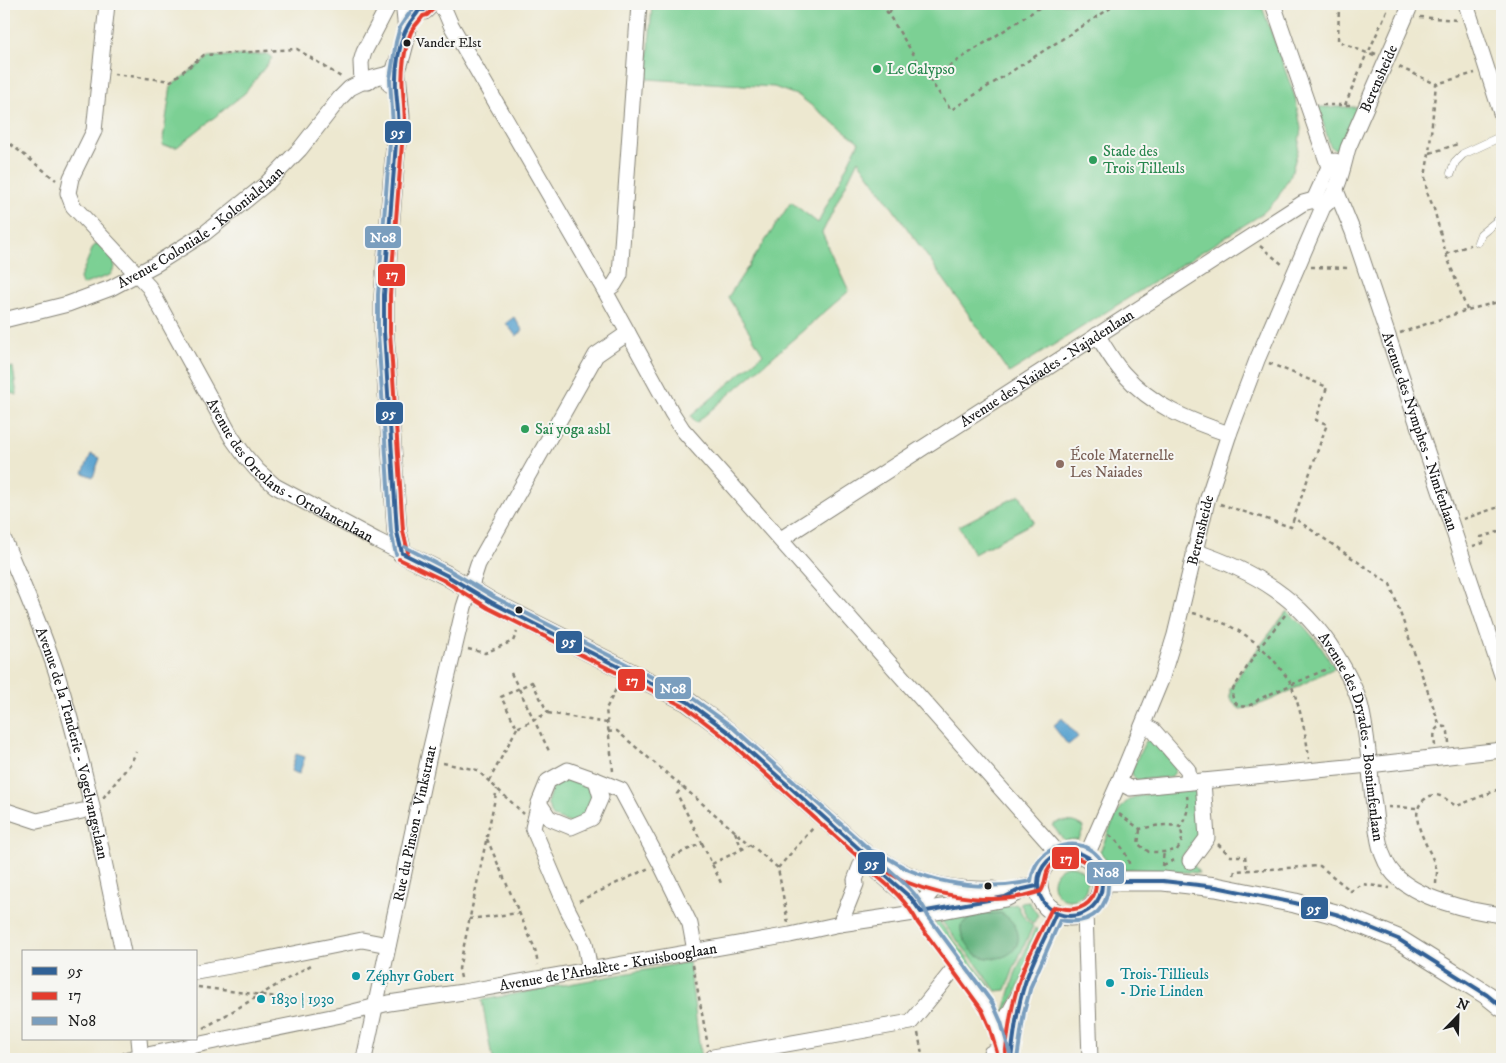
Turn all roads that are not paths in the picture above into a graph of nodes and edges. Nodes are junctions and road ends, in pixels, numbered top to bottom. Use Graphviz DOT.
graph roads {
  1 [pos="107,4"];
  2 [pos="389,4"];
  3 [pos="639,4"];
  4 [pos="1272,4"];
  5 [pos="1466,4"];
  6 [pos="421,5"];
  7 [pos="1413,10"];
  8 [pos="365,82"];
  9 [pos="394,82"];
  10 [pos="1502,116"];
  11 [pos="1502,136"];
  12 [pos="1346,153"];
  13 [pos="1329,167"];
  14 [pos="1451,173"];
  15 [pos="1335,188"];
  16 [pos="1319,203"];
  17 [pos="1502,217"];
  18 [pos="1478,242"];
  19 [pos="138,274"];
  20 [pos="605,291"];
  21 [pos="4,320"];
  22 [pos="628,333"];
  23 [pos="1097,335"];
  24 [pos="1229,434"];
  25 [pos="780,539"];
  26 [pos="4,540"];
  27 [pos="1194,551"];
  28 [pos="402,553"];
  29 [pos="469,589"];
  30 [pos="1502,675"];
  31 [pos="1143,725"];
  32 [pos="1502,750"];
  33 [pos="1369,765"];
  34 [pos="596,780"];
  35 [pos="1119,782"];
  36 [pos="1193,785"];
  37 [pos="540,802"];
  38 [pos="4,810"];
  39 [pos="82,811"];
  40 [pos="1058,853"];
  41 [pos="1086,855"];
  42 [pos="867,856"];
  43 [pos="1184,858"];
  44 [pos="1103,880"];
  45 [pos="941,888"];
  46 [pos="1028,888"];
  47 [pos="942,909"];
  48 [pos="921,912"];
  49 [pos="1056,913"];
  50 [pos="1085,913"];
  51 [pos="1502,915"];
  52 [pos="840,924"];
  53 [pos="388,945"];
  54 [pos="123,950"];
  55 [pos="694,956"];
  56 [pos="957,965"];
  57 [pos="590,970"];
  58 [pos="198,972"];
  59 [pos="1502,1006"];
  60 [pos="376,1008"];
  61 [pos="139,1040"];
  62 [pos="1008,1053"];
  63 [pos="712,1055"];
  64 [pos="137,1058"];
  65 [pos="364,1059"];
  66 [pos="989,1059"];
  67 [pos="1090,1059"];
  1 -- 19 [label="street, Avenue des Ortolans - Ortolanenlaan"];
  2 -- 8 [label="street"];
  3 -- 20 [label="street"];
  4 -- 13 [label="street"];
  5 -- 10 [label="street"];
  6 -- 9 [label="street"];
  6 -- 20 [label="street"];
  7 -- 12 [label="street, Berensheide"];
  8 -- 9 [label="street, Avenue Coloniale - Kolonialelaan"];
  8 -- 19 [label="street, Avenue Coloniale - Kolonialelaan"];
  9 -- 28 [label="street"];
  11 -- 14 [label="lane"];
  12 -- 13 [label="street, Berensheide"];
  12 -- 15 [label="street, Berensheide"];
  13 -- 16 [label="street, Berensheide"];
  15 -- 16 [label="street, Berensheide"];
  15 -- 30 [label="street, Avenue des Nymphes - Nimfenlaan"];
  16 -- 23 [label="street, Avenue des Naïades - Najadenlaan"];
  16 -- 24 [label="street, Berensheide"];
  17 -- 18 [label="lane"];
  19 -- 21 [label="street, Avenue Coloniale - Kolonialelaan"];
  19 -- 28 [label="street, Avenue des Ortolans - Ortolanenlaan"];
  20 -- 22 [label="street"];
  22 -- 25 [label="street"];
  22 -- 29 [label="street, Rue du Pinson - Vinkstraat"];
  23 -- 24 [label="street"];
  23 -- 25 [label="street, Avenue des Naïades - Najadenlaan"];
  24 -- 27 [label="street, Berensheide"];
  25 -- 40 [label="street"];
  26 -- 54 [label="street, Avenue de la Tenderie - Vogelvangstlaan"];
  27 -- 31 [label="street, Berensheide"];
  27 -- 33 [label="street, Avenue des Dryades - Bosnimfenlaan"];
  28 -- 29 [label="street, Avenue des Ortolans - Ortolanenlaan"];
  29 -- 42 [label="street, Avenue des Ortolans - Ortolanenlaan"];
  29 -- 53 [label="street, Rue du Pinson - Vinkstraat"];
  31 -- 35 [label="street, Berensheide"];
  31 -- 36 [label="street"];
  32 -- 33 [label="street"];
  33 -- 36 [label="street"];
  33 -- 51 [label="street, Avenue des Dryades - Bosnimfenlaan"];
  34 -- 37 [label="street"];
  34 -- 37 [label="street"];
  34 -- 55 [label="street"];
  35 -- 36 [label="street"];
  35 -- 41 [label="street, Berensheide"];
  36 -- 43 [label="street"];
  37 -- 57 [label="street"];
  38 -- 39 [label="street"];
  40 -- 41 [label="street"];
  40 -- 46 [label="street"];
  41 -- 44 [label="street"];
  42 -- 45 [label="street, Avenue des Ortolans - Ortolanenlaan"];
  42 -- 48 [label="street, Avenue des Ortolans - Ortolanenlaan"];
  42 -- 52 [label="street"];
  44 -- 50 [label="street"];
  44 -- 59 [label="street"];
  45 -- 46 [label="street, Avenue des Ortolans - Ortolanenlaan"];
  45 -- 47 [label="street"];
  45 -- 48 [label="street"];
  46 -- 47 [label="street, Avenue de l'Arbalète - Kruisbooglaan"];
  46 -- 49 [label="street"];
  47 -- 48 [label="street, Avenue de l'Arbalète - Kruisbooglaan"];
  48 -- 52 [label="street, Avenue de l'Arbalète - Kruisbooglaan"];
  48 -- 56 [label="street"];
  49 -- 50 [label="street"];
  49 -- 62 [label="street"];
  50 -- 67 [label="street"];
  52 -- 55 [label="street, Avenue de l'Arbalète - Kruisbooglaan"];
  53 -- 58 [label="street"];
  53 -- 60 [label="street, Rue du Pinson - Vinkstraat"];
  55 -- 57 [label="street, Avenue de l'Arbalète - Kruisbooglaan"];
  56 -- 62 [label="street"];
  56 -- 63 [label="street"];
  57 -- 60 [label="street, Avenue de l'Arbalète - Kruisbooglaan"];
  60 -- 64 [label="street, Avenue de l'Arbalète - Kruisbooglaan"];
  60 -- 65 [label="street, Rue du Pinson - Vinkstraat"];
  61 -- 64 [label="street"];
  62 -- 66 [label="street"];
}
